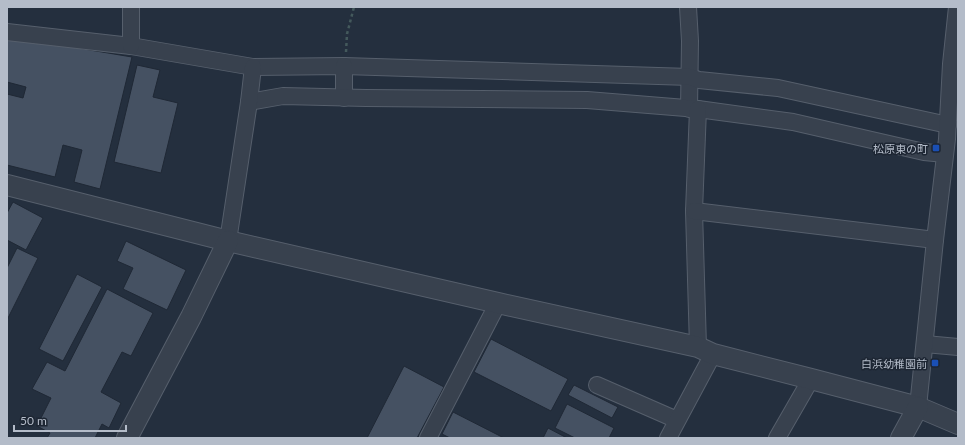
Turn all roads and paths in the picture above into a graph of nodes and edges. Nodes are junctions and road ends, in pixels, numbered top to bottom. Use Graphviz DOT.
graph roads {
  1 [pos="131,7"];
  2 [pos="354,7"];
  3 [pos="688,7"];
  4 [pos="957,7"];
  5 [pos="7,32"];
  6 [pos="131,46"];
  7 [pos="954,64"];
  8 [pos="344,66"];
  9 [pos="253,67"];
  10 [pos="690,76"];
  11 [pos="344,98"];
  12 [pos="249,102"];
  13 [pos="693,109"];
  14 [pos="950,140"];
  15 [pos="7,185"];
  16 [pos="694,211"];
  17 [pos="935,240"];
  18 [pos="228,241"];
  19 [pos="498,303"];
  20 [pos="925,344"];
  21 [pos="958,346"];
  22 [pos="706,351"];
  23 [pos="811,378"];
  24 [pos="597,385"];
  25 [pos="918,407"];
  26 [pos="677,420"];
  27 [pos="958,424"];
  28 [pos="671,437"];
  29 [pos="127,438"];
  30 [pos="428,438"];
  31 [pos="777,438"];
  32 [pos="901,438"];
  1 -- 6 [label="street"];
  2 -- 8 [label="path"];
  3 -- 10 [label="street"];
  4 -- 7 [label="street"];
  5 -- 6 [label="street"];
  6 -- 9 [label="street"];
  7 -- 14 [label="street"];
  8 -- 9 [label="street"];
  8 -- 10 [label="street"];
  8 -- 11 [label="street"];
  9 -- 12 [label="street"];
  10 -- 13 [label="street"];
  10 -- 14 [label="street"];
  11 -- 12 [label="street"];
  11 -- 13 [label="street"];
  12 -- 18 [label="street"];
  13 -- 14 [label="street"];
  13 -- 16 [label="street"];
  14 -- 17 [label="street"];
  15 -- 18 [label="street"];
  16 -- 17 [label="street"];
  16 -- 22 [label="street"];
  17 -- 20 [label="street"];
  18 -- 19 [label="street"];
  18 -- 29 [label="street"];
  19 -- 22 [label="street"];
  19 -- 30 [label="street"];
  20 -- 21 [label="street"];
  20 -- 25 [label="street"];
  22 -- 23 [label="street"];
  22 -- 26 [label="street"];
  23 -- 25 [label="street"];
  23 -- 31 [label="street"];
  24 -- 26 [label="street"];
  25 -- 27 [label="street"];
  25 -- 32 [label="street"];
  26 -- 28 [label="street"];
}
